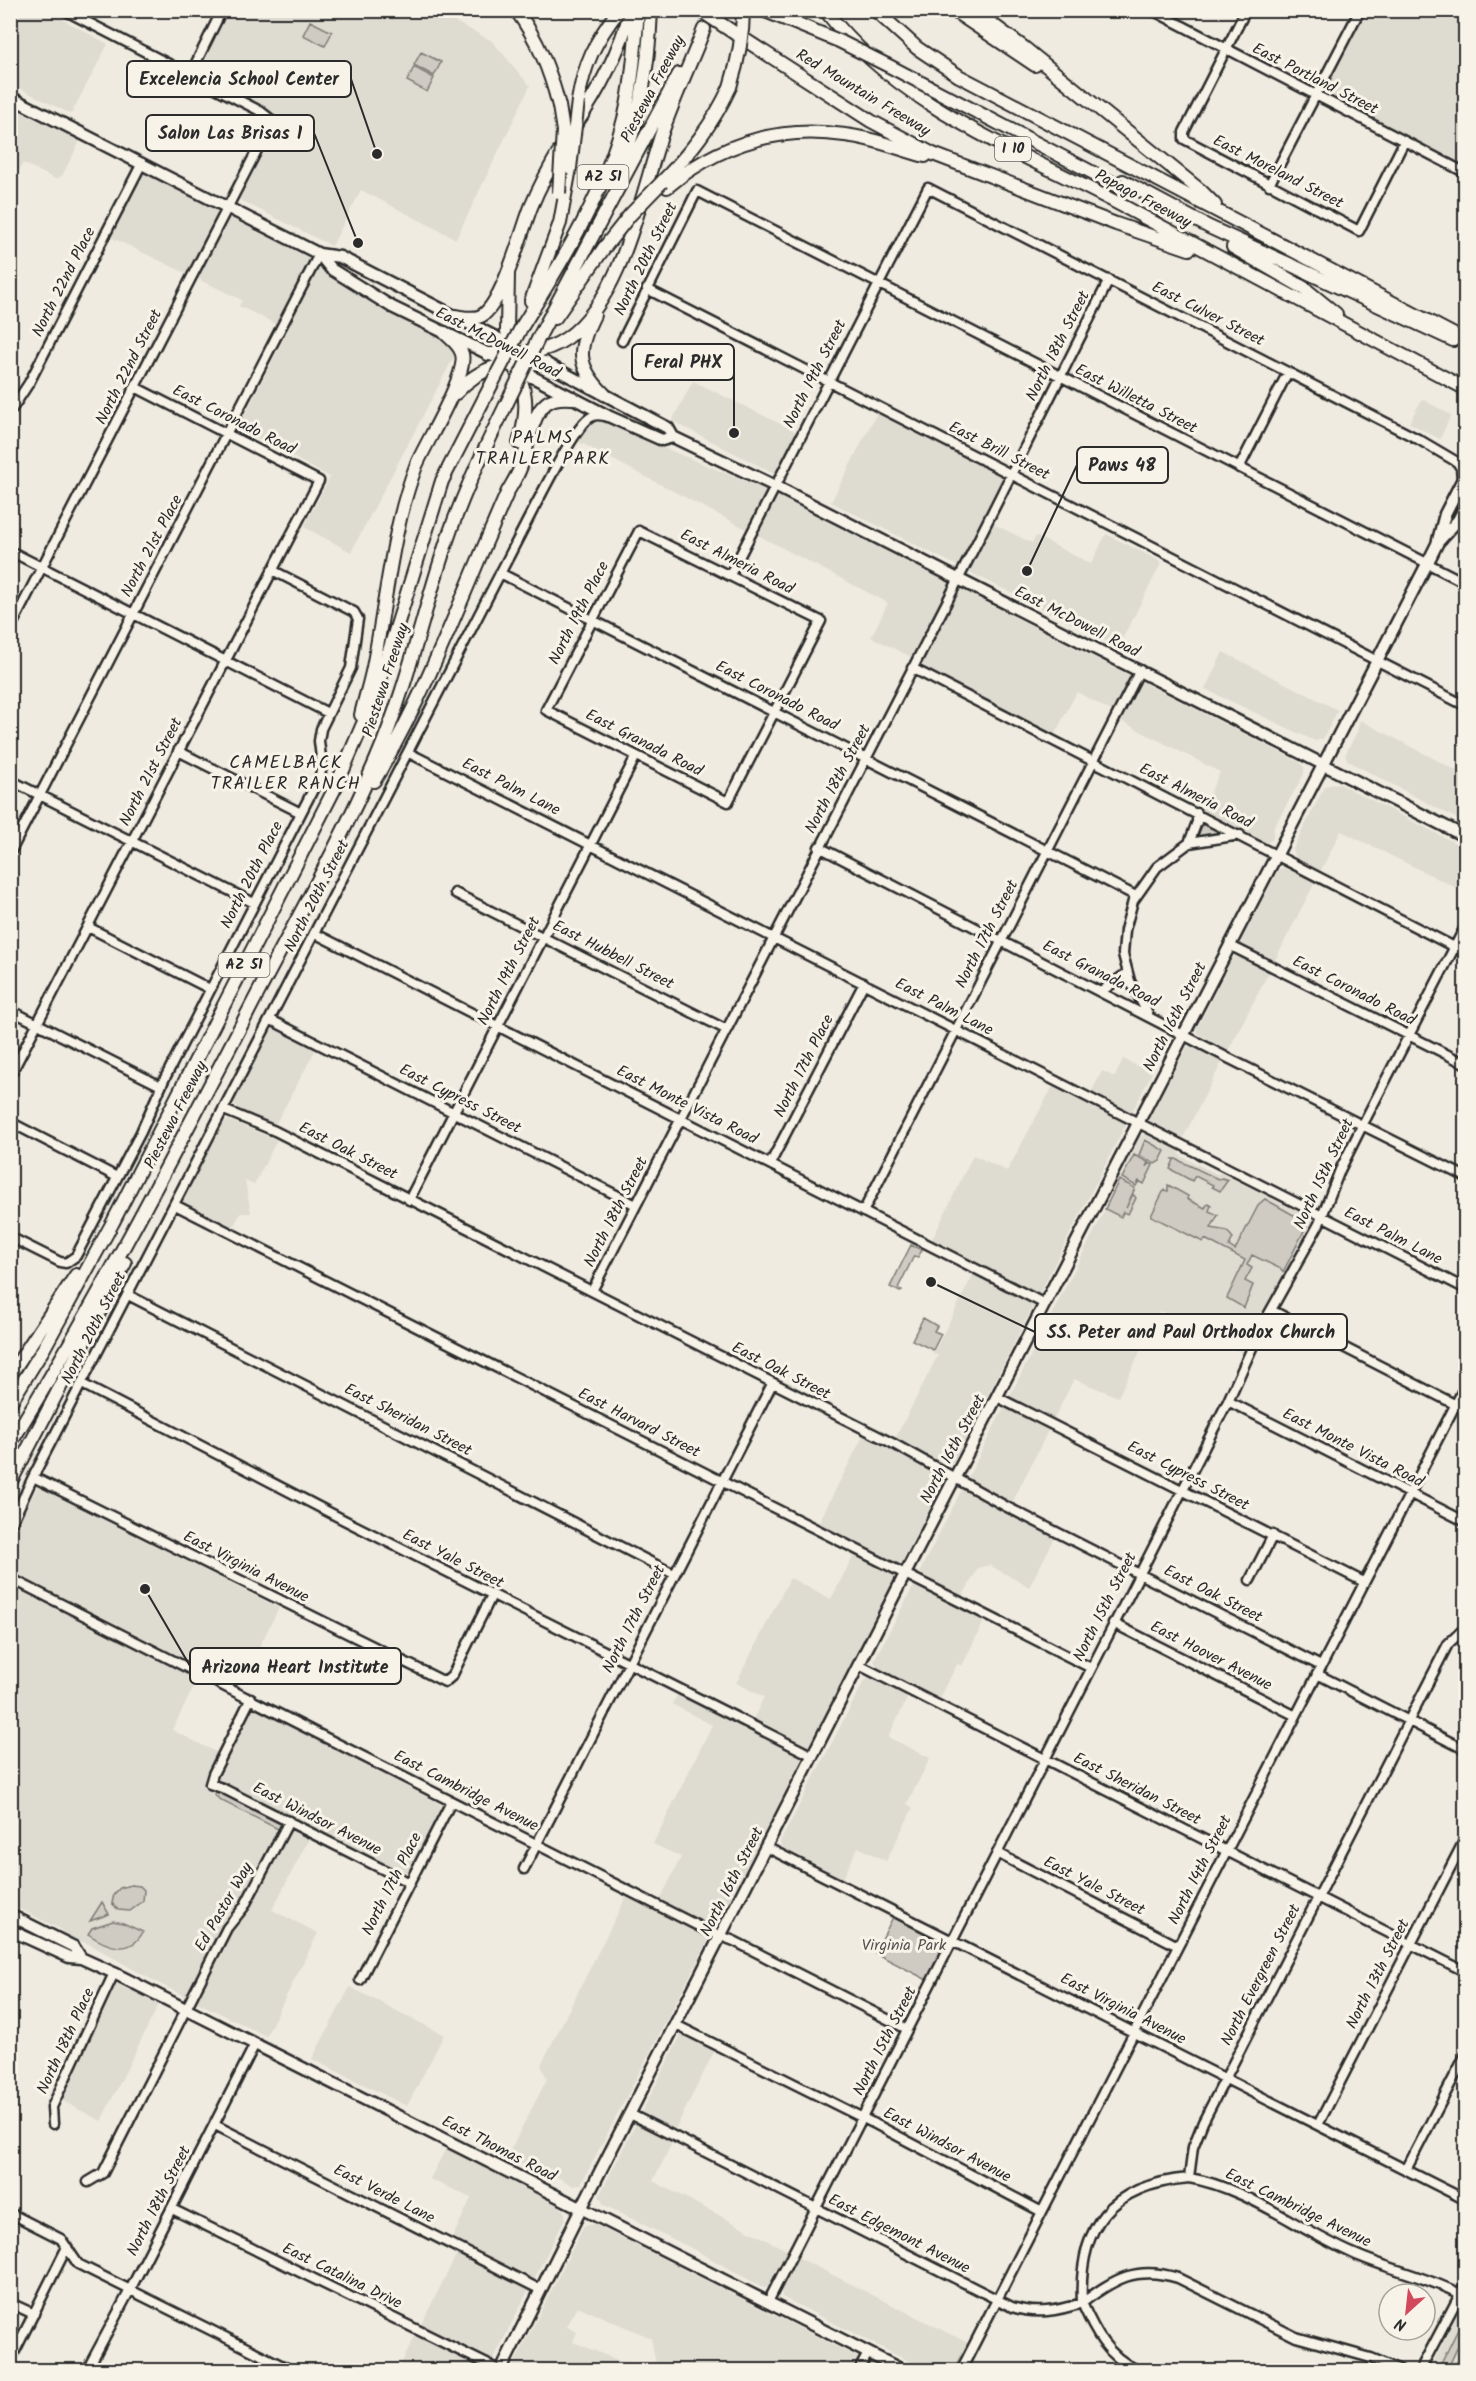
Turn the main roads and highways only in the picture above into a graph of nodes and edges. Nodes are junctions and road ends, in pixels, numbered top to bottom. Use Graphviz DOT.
graph roads {
  1 [pos="516,10"];
  2 [pos="618,10"];
  3 [pos="631,10"];
  4 [pos="638,10"];
  5 [pos="651,10"];
  6 [pos="699,10"];
  7 [pos="715,10"];
  8 [pos="743,10"];
  9 [pos="764,10"];
  10 [pos="783,10"];
  11 [pos="825,10"];
  12 [pos="874,10"];
  13 [pos="953,10"];
  14 [pos="973,10"];
  15 [pos="704,28"];
  16 [pos="10,97"];
  17 [pos="1093,105"];
  18 [pos="975,171"];
  19 [pos="1122,184"];
  20 [pos="1226,216"];
  21 [pos="605,249"];
  22 [pos="319,254"];
  23 [pos="582,257"];
  24 [pos="1222,260"];
  25 [pos="543,269"];
  26 [pos="508,272"];
  27 [pos="603,296"];
  28 [pos="454,316"];
  29 [pos="521,328"];
  30 [pos="1358,332"];
  31 [pos="445,333"];
  32 [pos="540,335"];
  33 [pos="494,336"];
  34 [pos="1466,343"];
  35 [pos="488,354"];
  36 [pos="515,358"];
  37 [pos="544,363"];
  38 [pos="531,376"];
  39 [pos="1466,389"];
  40 [pos="604,394"];
  41 [pos="572,398"];
  42 [pos="447,404"];
  43 [pos="673,437"];
  44 [pos="1464,476"];
  45 [pos="509,490"];
  46 [pos="1466,505"];
  47 [pos="1437,544"];
  48 [pos="353,751"];
  49 [pos="1323,764"];
  50 [pos="347,826"];
  51 [pos="1466,837"];
  52 [pos="134,1179"];
  53 [pos="156,1190"];
  54 [pos="10,1375"];
  55 [pos="10,1403"];
  56 [pos="10,1444"];
  57 [pos="10,1483"];
  58 [pos="10,1915"];
  59 [pos="10,1930"];
  60 [pos="81,1958"];
  61 [pos="582,2207"];
  62 [pos="500,2370"];
  63 [pos="902,2370"];
  1 -- 25 [label="highway, bridge"];
  2 -- 25 [label="highway, bridge"];
  3 -- 26 [label="highway"];
  4 -- 29 [label="highway, Piestewa Freeway / AZ 51"];
  5 -- 23 [label="highway"];
  6 -- 18 [label="highway, Red Mountain Freeway, bridge"];
  7 -- 15 [label="highway, Piestewa Freeway / AZ 51"];
  8 -- 21 [label="highway, bridge"];
  9 -- 19 [label="highway, bridge"];
  10 -- 19 [label="highway"];
  11 -- 24 [label="highway, Papago Freeway / I 10"];
  12 -- 20 [label="highway, Papago Freeway / I 10"];
  13 -- 17 [label="highway"];
  14 -- 17 [label="highway"];
  15 -- 23 [label="highway, Piestewa Freeway / AZ 51"];
  15 -- 27 [label="highway"];
  16 -- 22 [label="main road, East McDowell Road"];
  17 -- 20 [label="highway"];
  18 -- 21 [label="highway, bridge"];
  18 -- 24 [label="highway, Red Mountain Freeway"];
  19 -- 30 [label="highway"];
  19 -- 34 [label="highway"];
  20 -- 34 [label="highway, Papago Freeway / I 10"];
  21 -- 32 [label="highway"];
  22 -- 28 [label="main road, East McDowell Road"];
  22 -- 31 [label="main road, East McDowell Road"];
  23 -- 32 [label="highway, Piestewa Freeway / AZ 51"];
  24 -- 30 [label="highway, Papago Freeway / I 10"];
  25 -- 29 [label="highway"];
  26 -- 28 [label="highway"];
  26 -- 36 [label="highway"];
  27 -- 36 [label="highway"];
  27 -- 40 [label="highway"];
  28 -- 33 [label="main road, East McDowell Road"];
  29 -- 48 [label="highway, Piestewa Freeway / AZ 51, bridge"];
  30 -- 39 [label="highway, Papago Freeway / I 10"];
  31 -- 35 [label="main road, East McDowell Road"];
  31 -- 42 [label="highway"];
  32 -- 50 [label="highway, Piestewa Freeway / AZ 51, bridge"];
  33 -- 36 [label="highway"];
  35 -- 36 [label="highway"];
  36 -- 37 [label="highway"];
  36 -- 38 [label="highway"];
  36 -- 42 [label="highway"];
  36 -- 45 [label="highway"];
  37 -- 40 [label="main road, East McDowell Road"];
  38 -- 41 [label="main road, East McDowell Road"];
  40 -- 43 [label="main road, East McDowell Road"];
  41 -- 43 [label="main road, East McDowell Road"];
  41 -- 45 [label="highway"];
  42 -- 48 [label="highway"];
  43 -- 49 [label="main road, East McDowell Road"];
  44 -- 47 [label="main road, North 16th Street"];
  45 -- 50 [label="highway"];
  46 -- 47 [label="main road, North 16th Street"];
  47 -- 49 [label="main road, North 16th Street"];
  48 -- 52 [label="highway, Piestewa Freeway / AZ 51"];
  49 -- 51 [label="main road, East McDowell Road"];
  49 -- 61 [label="main road, North 16th Street"];
  50 -- 53 [label="highway, Piestewa Freeway / AZ 51"];
  52 -- 54 [label="highway"];
  52 -- 55 [label="highway, Piestewa Freeway / AZ 51"];
  53 -- 56 [label="highway, Piestewa Freeway / AZ 51"];
  53 -- 57 [label="highway"];
  58 -- 60 [label="main road, East Thomas Road"];
  59 -- 60 [label="main road, East Thomas Road"];
  60 -- 61 [label="main road, East Thomas Road"];
  61 -- 62 [label="main road, North 16th Street"];
  61 -- 63 [label="main road, East Thomas Road"];
}
